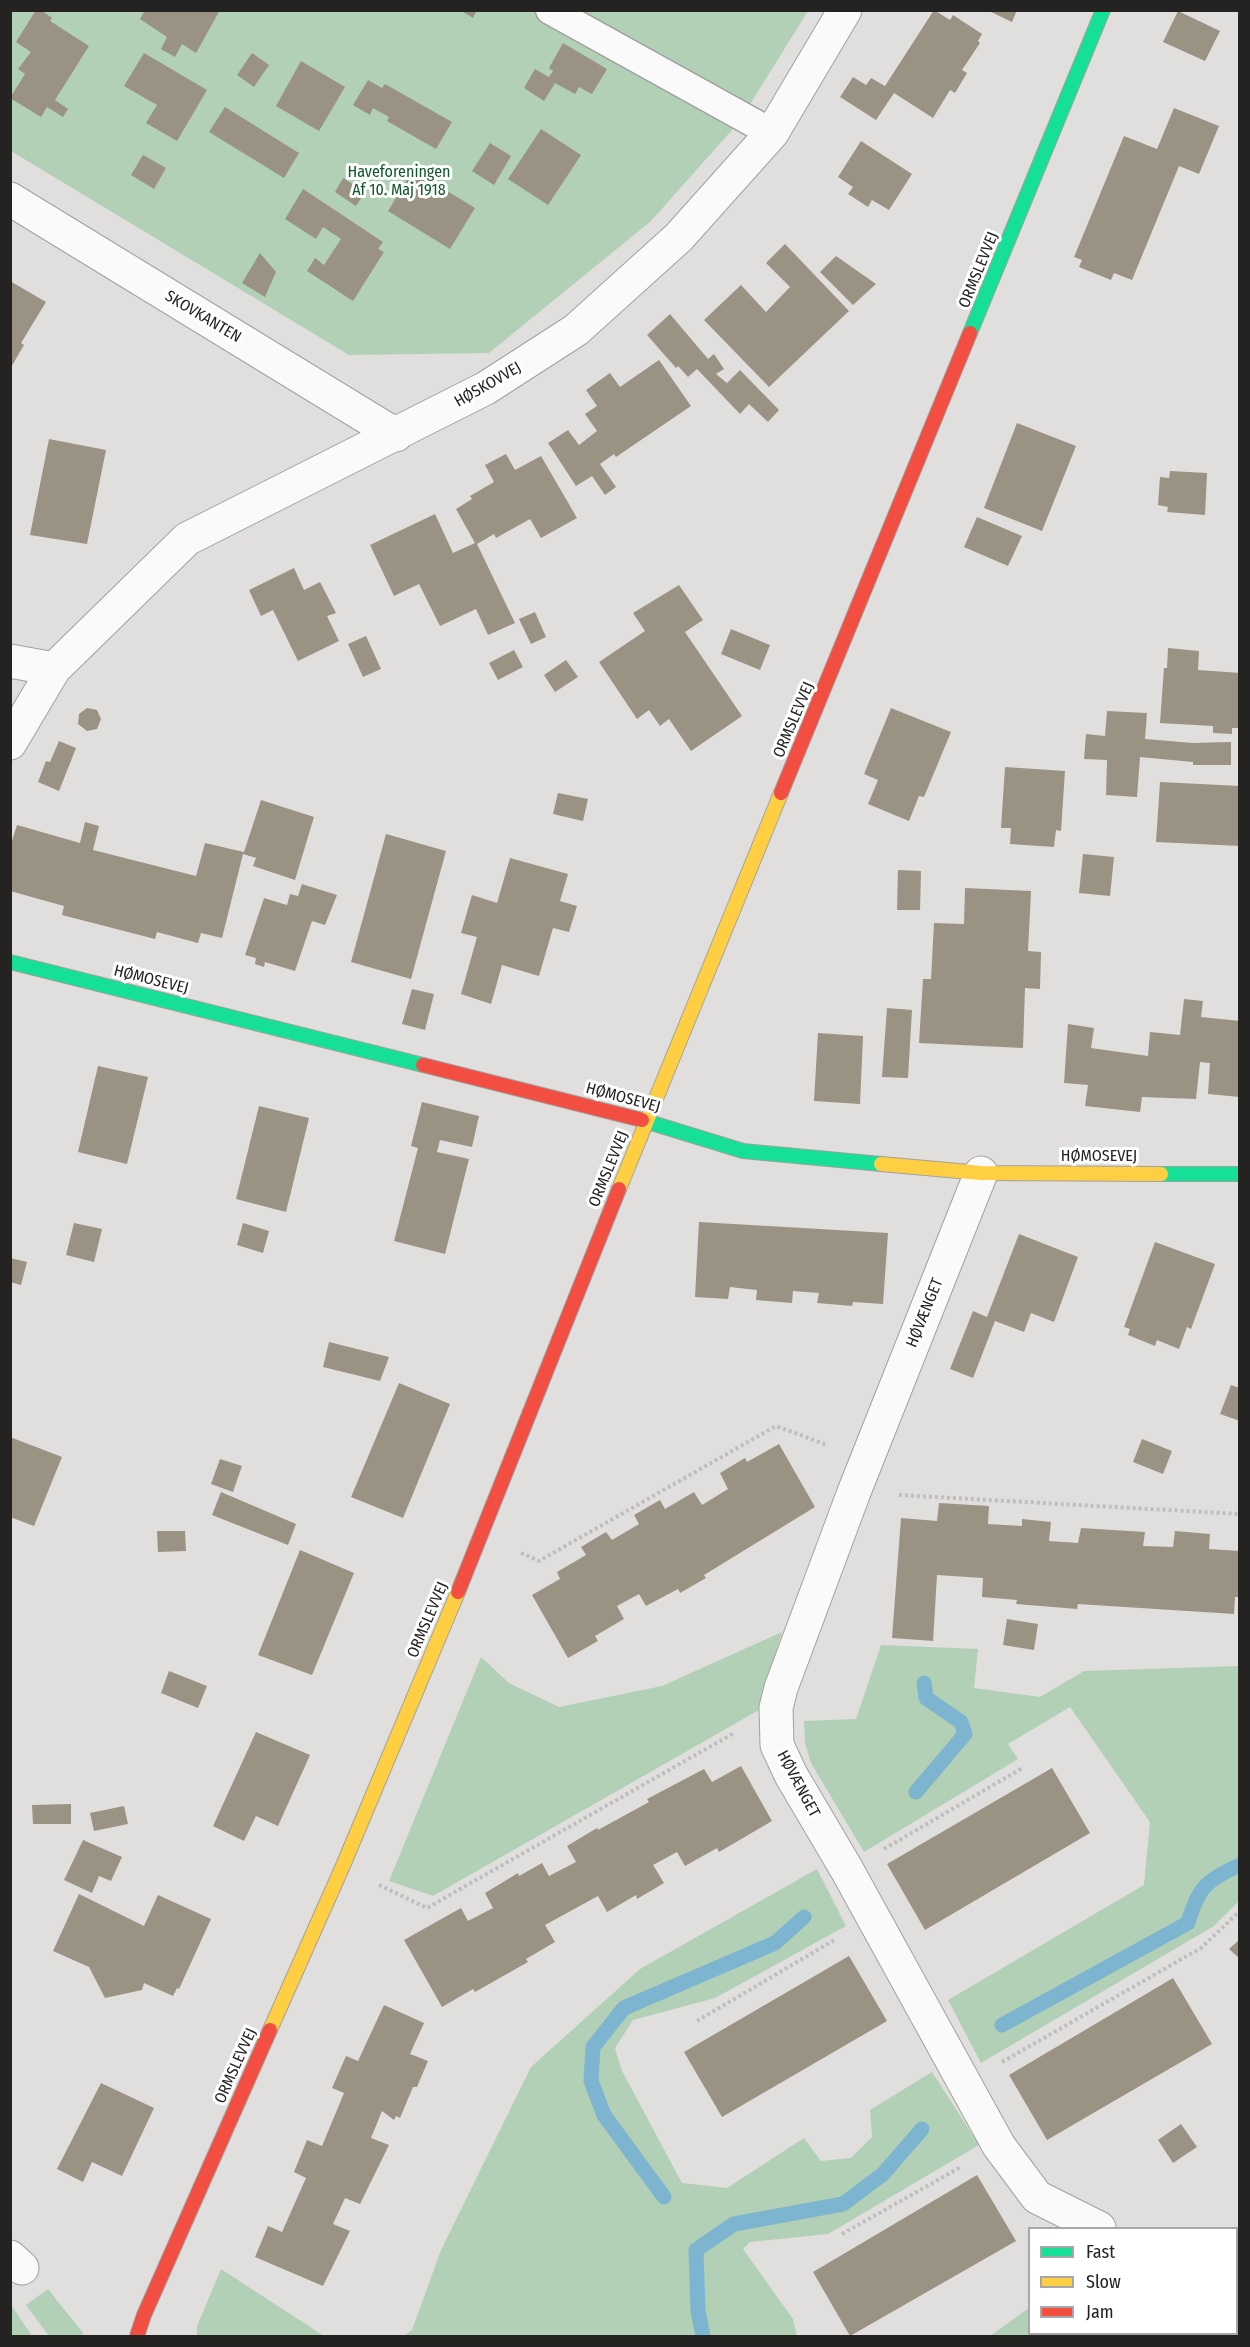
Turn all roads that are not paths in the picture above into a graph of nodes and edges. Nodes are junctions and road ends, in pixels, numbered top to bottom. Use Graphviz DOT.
graph roads {
  1 [pos="550,10"];
  2 [pos="845,10"];
  3 [pos="1103,10"];
  4 [pos="772,133"];
  5 [pos="10,199"];
  6 [pos="396,435"];
  7 [pos="10,661"];
  8 [pos="54,669"];
  9 [pos="10,743"];
  10 [pos="10,962"];
  11 [pos="646,1120"];
  12 [pos="981,1173"];
  13 [pos="1239,1174"];
  14 [pos="1095,2227"];
  15 [pos="137,2337"];
  1 -- 4 [label="lane"];
  2 -- 4 [label="street, HØSKOVVEJ"];
  3 -- 11 [label="street, ORMSLEVVEJ"];
  4 -- 6 [label="street, HØSKOVVEJ"];
  5 -- 6 [label="street, SKOVKANTEN"];
  6 -- 8 [label="street, HØSKOVVEJ"];
  7 -- 8 [label="street"];
  8 -- 9 [label="street, HØSKOVVEJ"];
  10 -- 11 [label="street, HØMOSEVEJ"];
  11 -- 12 [label="street, HØMOSEVEJ"];
  11 -- 15 [label="street, ORMSLEVVEJ"];
  12 -- 13 [label="street, HØMOSEVEJ"];
  12 -- 14 [label="street, HØVÆNGET"];
}
